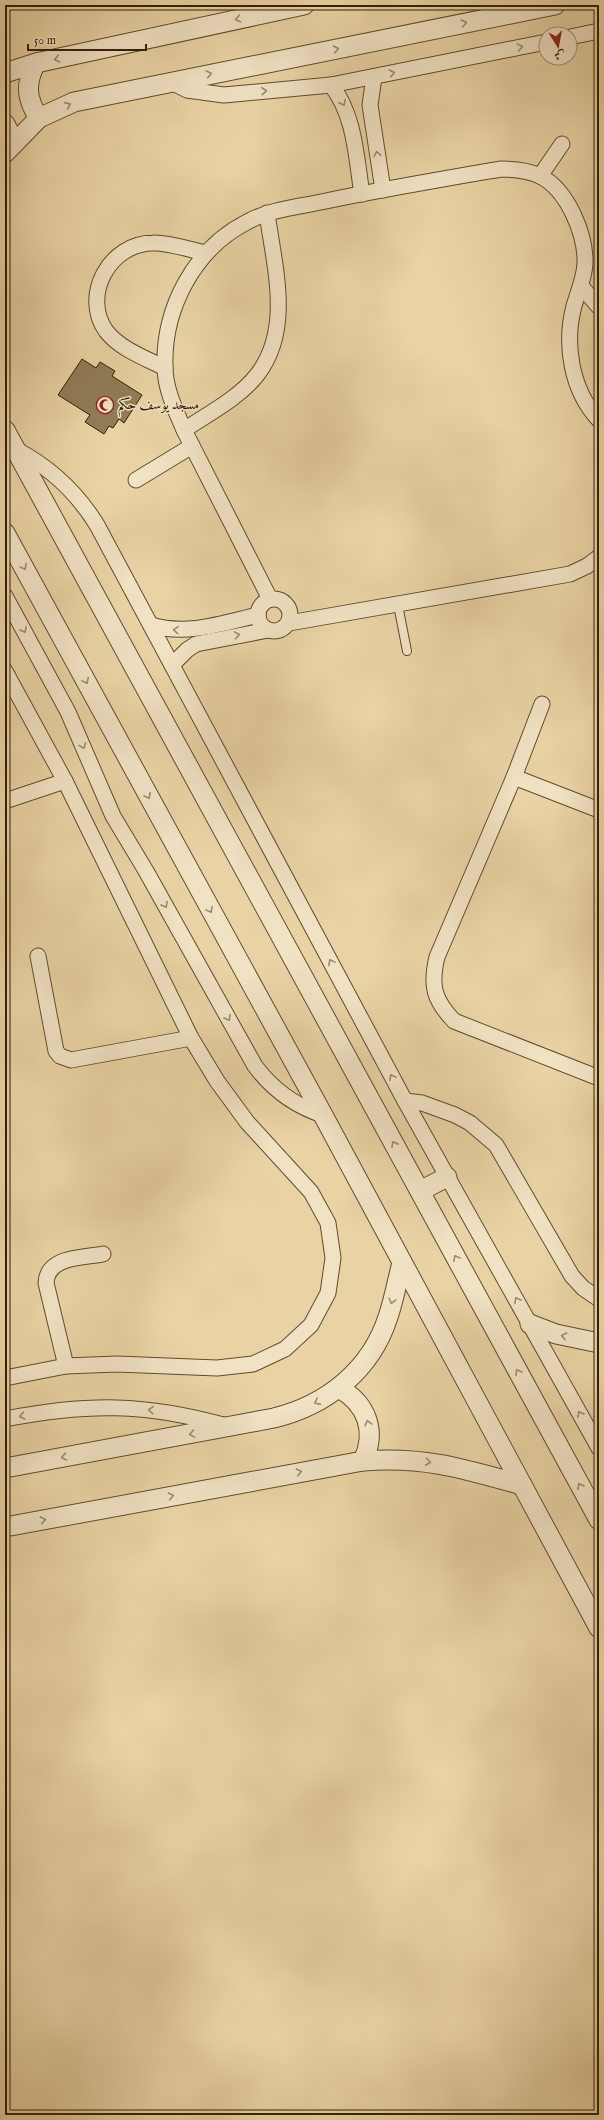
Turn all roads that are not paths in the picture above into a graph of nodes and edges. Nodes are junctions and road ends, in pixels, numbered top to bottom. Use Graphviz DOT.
graph roads {
  1 [pos="304,5"];
  2 [pos="555,5"];
  3 [pos="599,32"];
  4 [pos="578,36"];
  5 [pos="538,44"];
  6 [pos="36,63"];
  7 [pos="5,73"];
  8 [pos="374,77"];
  9 [pos="171,82"];
  10 [pos="331,85"];
  11 [pos="39,118"];
  12 [pos="5,124"];
  13 [pos="562,144"];
  14 [pos="9,148"];
  15 [pos="540,176"];
  16 [pos="383,190"];
  17 [pos="362,194"];
  18 [pos="266,213"];
  19 [pos="206,253"];
  20 [pos="581,286"];
  21 [pos="599,307"];
  22 [pos="164,368"];
  23 [pos="599,420"];
  24 [pos="5,430"];
  25 [pos="184,430"];
  26 [pos="192,446"];
  27 [pos="15,449"];
  28 [pos="136,480"];
  29 [pos="5,533"];
  30 [pos="599,557"];
  31 [pos="5,596"];
  32 [pos="270,599"];
  33 [pos="398,605"];
  34 [pos="258,615"];
  35 [pos="289,623"];
  36 [pos="151,625"];
  37 [pos="268,630"];
  38 [pos="407,651"];
  39 [pos="172,665"];
  40 [pos="5,671"];
  41 [pos="542,704"];
  42 [pos="514,777"];
  43 [pos="65,781"];
  44 [pos="5,801"];
  45 [pos="599,810"];
  46 [pos="38,956"];
  47 [pos="190,1038"];
  48 [pos="599,1078"];
  49 [pos="405,1101"];
  50 [pos="323,1115"];
  51 [pos="447,1177"];
  52 [pos="420,1191"];
  53 [pos="103,1254"];
  54 [pos="402,1263"];
  55 [pos="599,1299"];
  56 [pos="530,1324"];
  57 [pos="599,1343"];
  58 [pos="66,1366"];
  59 [pos="5,1378"];
  60 [pos="339,1388"];
  61 [pos="5,1419"];
  62 [pos="230,1427"];
  63 [pos="599,1448"];
  64 [pos="363,1460"];
  65 [pos="5,1468"];
  66 [pos="522,1485"];
  67 [pos="599,1520"];
  68 [pos="5,1527"];
  69 [pos="599,1628"];
  1 -- 6 [label="street, one-way"];
  9 -- 2 [label="street, one-way"];
  3 -- 4 [label="street"];
  8 -- 5 [label="street, one-way"];
  6 -- 7 [label="street"];
  6 -- 11 [label="street"];
  8 -- 10 [label="street"];
  16 -- 8 [label="street, one-way"];
  9 -- 10 [label="street, one-way"];
  11 -- 9 [label="street, one-way"];
  10 -- 17 [label="street, one-way"];
  11 -- 14 [label="street"];
  12 -- 14 [label="street"];
  13 -- 15 [label="street"];
  15 -- 16 [label="street"];
  15 -- 20 [label="street"];
  16 -- 17 [label="street"];
  17 -- 18 [label="street"];
  18 -- 19 [label="street"];
  18 -- 25 [label="street"];
  19 -- 22 [label="street"];
  19 -- 22 [label="street"];
  20 -- 21 [label="street"];
  20 -- 23 [label="street"];
  22 -- 25 [label="street"];
  24 -- 27 [label="street"];
  25 -- 26 [label="street"];
  26 -- 28 [label="street"];
  26 -- 32 [label="street"];
  27 -- 36 [label="street"];
  52 -- 27 [label="street, one-way"];
  29 -- 50 [label="street, one-way"];
  30 -- 33 [label="street"];
  31 -- 50 [label="street, one-way"];
  32 -- 34 [label="street"];
  32 -- 35 [label="street"];
  33 -- 35 [label="street"];
  33 -- 38 [label="lane"];
  34 -- 36 [label="street, one-way"];
  34 -- 37 [label="street"];
  35 -- 37 [label="street"];
  36 -- 39 [label="street"];
  39 -- 37 [label="street, one-way"];
  49 -- 39 [label="street, one-way"];
  40 -- 43 [label="street"];
  41 -- 42 [label="street"];
  42 -- 45 [label="street"];
  42 -- 48 [label="street"];
  43 -- 44 [label="street"];
  43 -- 47 [label="street"];
  46 -- 47 [label="street"];
  47 -- 58 [label="street"];
  49 -- 51 [label="street"];
  49 -- 55 [label="street"];
  50 -- 54 [label="street"];
  51 -- 52 [label="street"];
  56 -- 51 [label="street, one-way"];
  67 -- 52 [label="street, one-way"];
  53 -- 58 [label="street"];
  54 -- 60 [label="street, one-way"];
  54 -- 66 [label="street"];
  57 -- 56 [label="street, one-way"];
  63 -- 56 [label="street, one-way"];
  58 -- 59 [label="street"];
  60 -- 62 [label="street, one-way"];
  64 -- 60 [label="street, one-way"];
  62 -- 61 [label="street, one-way"];
  62 -- 65 [label="street, one-way"];
  64 -- 66 [label="street, one-way"];
  68 -- 64 [label="street, one-way"];
  66 -- 69 [label="street"];
}
